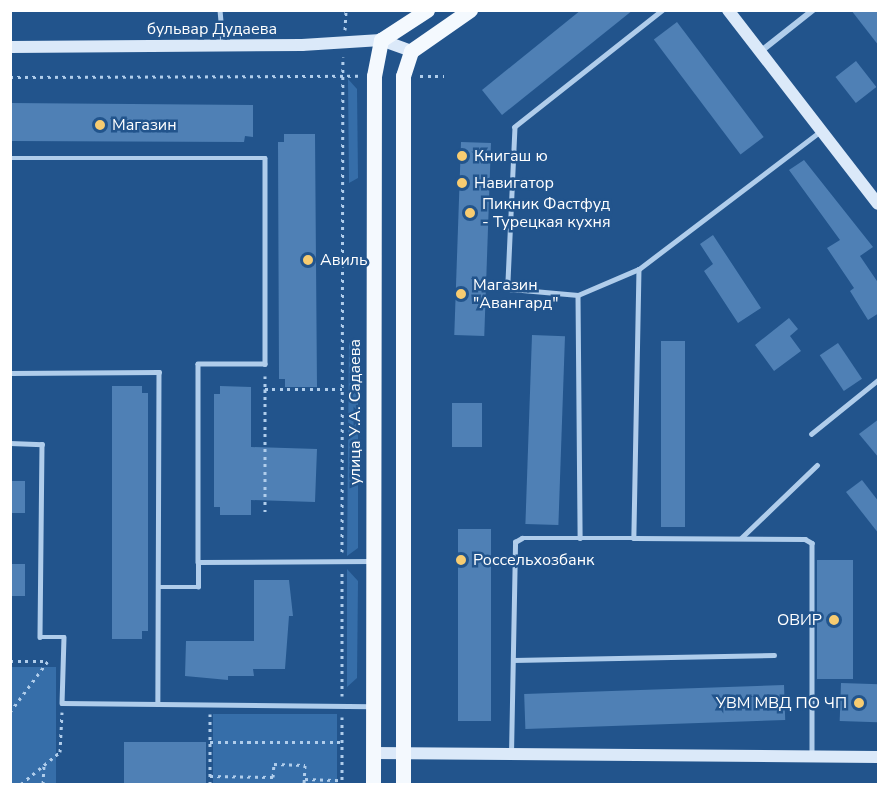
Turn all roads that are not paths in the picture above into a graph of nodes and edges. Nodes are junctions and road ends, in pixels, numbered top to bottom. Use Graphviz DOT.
graph roads {
  1 [pos="220,10"];
  2 [pos="427,10"];
  3 [pos="470,10"];
  4 [pos="663,10"];
  5 [pos="728,10"];
  6 [pos="813,10"];
  7 [pos="381,40"];
  8 [pos="223,46"];
  9 [pos="10,47"];
  10 [pos="411,51"];
  11 [pos="760,52"];
  12 [pos="821,131"];
  13 [pos="10,158"];
  14 [pos="879,204"];
  15 [pos="639,269"];
  16 [pos="578,295"];
  17 [pos="10,373"];
  18 [pos="879,380"];
  19 [pos="811,434"];
  20 [pos="10,443"];
  21 [pos="817,465"];
  22 [pos="580,538"];
  23 [pos="634,538"];
  24 [pos="741,538"];
  25 [pos="373,561"];
  26 [pos="198,562"];
  27 [pos="158,587"];
  28 [pos="774,655"];
  29 [pos="513,660"];
  30 [pos="158,704"];
  31 [pos="373,706"];
  32 [pos="373,753"];
  33 [pos="403,753"];
  34 [pos="511,754"];
  35 [pos="812,757"];
  36 [pos="879,757"];
  37 [pos="373,784"];
  38 [pos="403,784"];
  1 -- 8 [label="lane"];
  2 -- 7 [label="main road"];
  3 -- 10 [label="main road"];
  4 -- 16 [label="lane"];
  5 -- 11 [label="street"];
  6 -- 11 [label="street"];
  7 -- 8 [label="street, бульвар Дудаева"];
  7 -- 10 [label="street, бульвар Дудаева"];
  7 -- 25 [label="main road, улица У.А. Садаева"];
  8 -- 9 [label="street, бульвар Дудаева"];
  10 -- 33 [label="main road"];
  11 -- 12 [label="street"];
  12 -- 14 [label="street"];
  12 -- 15 [label="lane"];
  13 -- 26 [label="lane"];
  15 -- 16 [label="lane"];
  15 -- 23 [label="lane"];
  16 -- 22 [label="lane"];
  17 -- 27 [label="lane"];
  18 -- 19 [label="lane"];
  20 -- 30 [label="lane"];
  21 -- 24 [label="lane"];
  22 -- 23 [label="lane"];
  22 -- 29 [label="lane"];
  23 -- 24 [label="lane"];
  24 -- 35 [label="lane"];
  25 -- 26 [label="lane"];
  25 -- 31 [label="main road, улица У.А. Садаева"];
  26 -- 27 [label="lane"];
  27 -- 30 [label="lane"];
  28 -- 29 [label="lane"];
  29 -- 34 [label="lane"];
  30 -- 31 [label="lane"];
  31 -- 32 [label="main road, улица У.А. Садаева"];
  32 -- 33 [label="street"];
  32 -- 37 [label="main road, улица У.А. Садаева"];
  33 -- 34 [label="street"];
  33 -- 38 [label="main road"];
  34 -- 35 [label="street"];
  35 -- 36 [label="street"];
}
